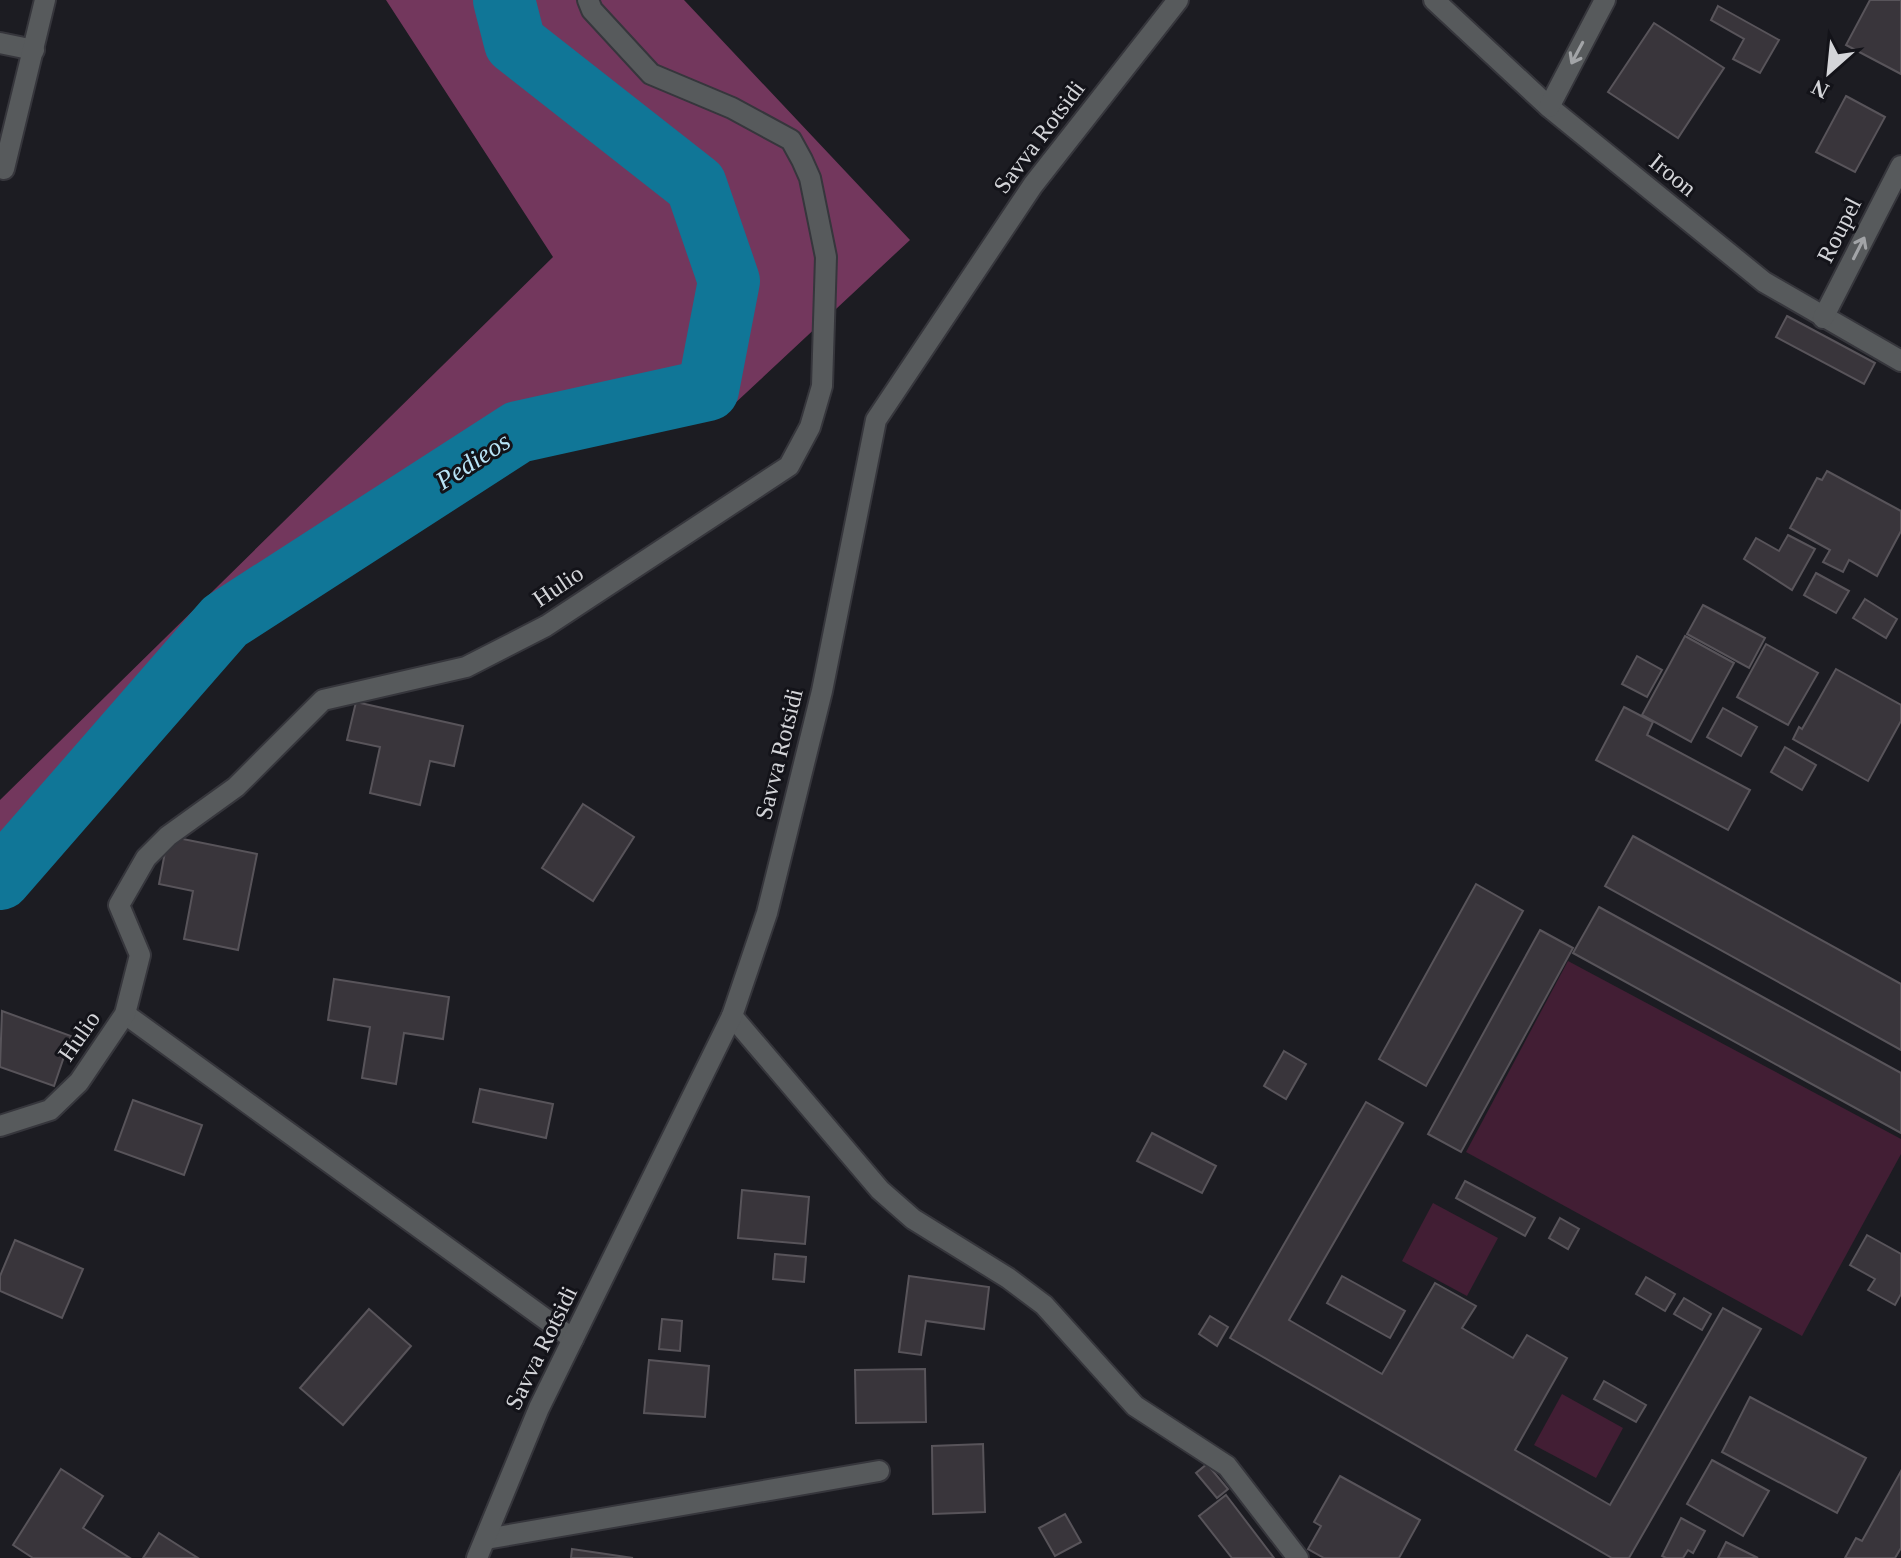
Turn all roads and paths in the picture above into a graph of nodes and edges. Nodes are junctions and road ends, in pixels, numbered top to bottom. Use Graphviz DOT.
graph roads {
  1 [pos="45,0"];
  2 [pos="588,0"];
  3 [pos="1178,0"];
  4 [pos="1434,0"];
  5 [pos="1605,0"];
  6 [pos="0,43"];
  7 [pos="34,50"];
  8 [pos="1549,107"];
  9 [pos="1901,166"];
  10 [pos="4,169"];
  11 [pos="1823,318"];
  12 [pos="1901,361"];
  13 [pos="125,1014"];
  14 [pos="732,1016"];
  15 [pos="0,1126"];
  16 [pos="573,1339"];
  17 [pos="879,1471"];
  18 [pos="486,1539"];
  19 [pos="477,1558"];
  20 [pos="1298,1558"];
  1 -- 7 [label="street"];
  2 -- 13 [label="street, Hulio"];
  3 -- 14 [label="street, Savva Rotsidi"];
  4 -- 8 [label="street, Iroon"];
  5 -- 8 [label="street, one-way"];
  6 -- 7 [label="street"];
  7 -- 10 [label="street"];
  8 -- 11 [label="street, Iroon"];
  11 -- 9 [label="street, Roupel, one-way"];
  11 -- 12 [label="street, Iroon"];
  13 -- 15 [label="street, Hulio"];
  13 -- 16 [label="street"];
  14 -- 16 [label="street, Savva Rotsidi"];
  14 -- 20 [label="street"];
  16 -- 18 [label="street, Savva Rotsidi"];
  17 -- 18 [label="street"];
  18 -- 19 [label="street, Savva Rotsidi"];
}
